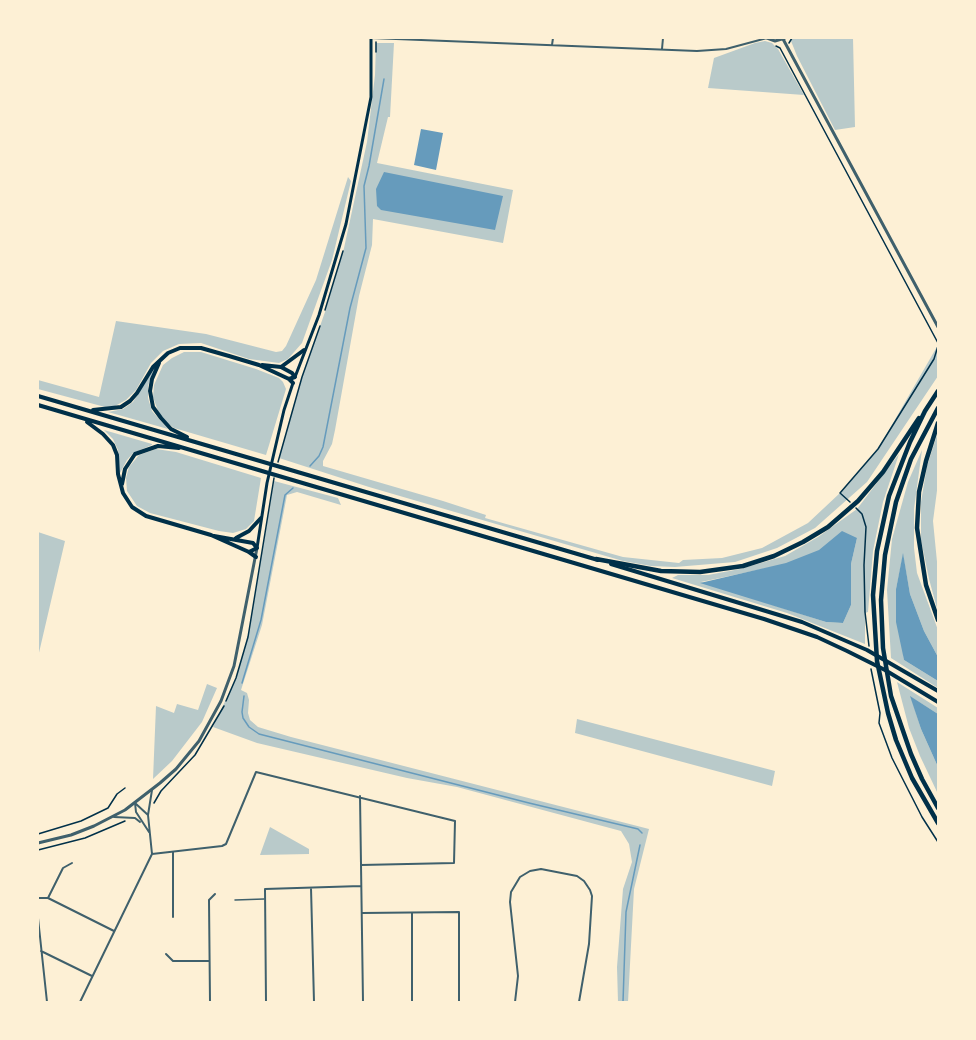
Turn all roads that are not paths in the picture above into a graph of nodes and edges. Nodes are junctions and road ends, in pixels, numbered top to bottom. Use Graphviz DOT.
graph roads {
  1 [pos="371,38"];
  2 [pos="383,38"];
  3 [pos="553,38"];
  4 [pos="663,38"];
  5 [pos="755,38"];
  6 [pos="767,38"];
  7 [pos="784,38"];
  8 [pos="442,39"];
  9 [pos="750,42"];
  10 [pos="552,45"];
  11 [pos="662,49"];
  12 [pos="939,327"];
  13 [pos="304,350"];
  14 [pos="161,359"];
  15 [pos="259,365"];
  16 [pos="281,367"];
  17 [pos="292,380"];
  18 [pos="939,391"];
  19 [pos="38,396"];
  20 [pos="38,405"];
  21 [pos="939,408"];
  22 [pos="90,411"];
  23 [pos="925,411"];
  24 [pos="84,419"];
  25 [pos="939,423"];
  26 [pos="195,442"];
  27 [pos="191,449"];
  28 [pos="121,488"];
  29 [pos="261,518"];
  30 [pos="211,535"];
  31 [pos="235,538"];
  32 [pos="257,548"];
  33 [pos="249,552"];
  34 [pos="256,557"];
  35 [pos="596,559"];
  36 [pos="939,620"];
  37 [pos="939,692"];
  38 [pos="939,702"];
  39 [pos="152,790"];
  40 [pos="360,796"];
  41 [pos="135,803"];
  42 [pos="939,808"];
  43 [pos="148,815"];
  44 [pos="113,817"];
  45 [pos="140,822"];
  46 [pos="939,823"];
  47 [pos="149,832"];
  48 [pos="38,843"];
  49 [pos="173,852"];
  50 [pos="152,854"];
  51 [pos="72,863"];
  52 [pos="361,864"];
  53 [pos="361,886"];
  54 [pos="311,888"];
  55 [pos="215,894"];
  56 [pos="38,898"];
  57 [pos="48,898"];
  58 [pos="265,899"];
  59 [pos="235,900"];
  60 [pos="362,913"];
  61 [pos="412,913"];
  62 [pos="172,917"];
  63 [pos="38,918"];
  64 [pos="115,932"];
  65 [pos="41,951"];
  66 [pos="166,954"];
  67 [pos="209,961"];
  68 [pos="92,976"];
  69 [pos="46,1002"];
  70 [pos="80,1002"];
  71 [pos="210,1002"];
  72 [pos="266,1002"];
  73 [pos="314,1002"];
  74 [pos="363,1002"];
  75 [pos="412,1002"];
  76 [pos="459,1002"];
  77 [pos="515,1002"];
  78 [pos="579,1002"];
  1 -- 2 [label="street"];
  1 -- 13 [label="main road"];
  2 -- 8 [label="street"];
  3 -- 10 [label="street"];
  4 -- 11 [label="street"];
  5 -- 9 [label="street"];
  6 -- 7 [label="street"];
  6 -- 9 [label="street"];
  7 -- 12 [label="street"];
  8 -- 10 [label="street"];
  9 -- 11 [label="street"];
  10 -- 11 [label="street"];
  13 -- 16 [label="highway"];
  13 -- 17 [label="main road"];
  14 -- 15 [label="highway"];
  14 -- 22 [label="highway"];
  14 -- 26 [label="highway"];
  15 -- 16 [label="highway"];
  15 -- 17 [label="highway"];
  16 -- 17 [label="highway"];
  17 -- 29 [label="main road"];
  18 -- 23 [label="highway"];
  19 -- 22 [label="highway"];
  20 -- 24 [label="highway"];
  21 -- 42 [label="highway"];
  22 -- 26 [label="highway"];
  23 -- 35 [label="highway"];
  23 -- 46 [label="highway"];
  24 -- 27 [label="highway"];
  24 -- 28 [label="highway"];
  25 -- 36 [label="highway"];
  26 -- 35 [label="highway"];
  27 -- 28 [label="highway"];
  27 -- 38 [label="highway"];
  28 -- 30 [label="highway"];
  29 -- 31 [label="highway"];
  29 -- 32 [label="main road"];
  30 -- 31 [label="highway"];
  30 -- 33 [label="highway"];
  31 -- 32 [label="highway"];
  32 -- 33 [label="highway"];
  32 -- 34 [label="street"];
  33 -- 34 [label="highway"];
  34 -- 39 [label="street"];
  35 -- 37 [label="highway"];
  39 -- 41 [label="street"];
  39 -- 43 [label="street"];
  40 -- 49 [label="street"];
  40 -- 52 [label="street"];
  40 -- 52 [label="street"];
  41 -- 43 [label="street"];
  41 -- 44 [label="street"];
  41 -- 45 [label="street"];
  43 -- 47 [label="street"];
  44 -- 45 [label="street"];
  44 -- 48 [label="street"];
  45 -- 47 [label="street"];
  47 -- 50 [label="street"];
  49 -- 50 [label="street"];
  49 -- 62 [label="street"];
  50 -- 64 [label="street"];
  51 -- 57 [label="street"];
  52 -- 53 [label="street"];
  53 -- 54 [label="street"];
  53 -- 60 [label="street"];
  54 -- 58 [label="street"];
  54 -- 73 [label="street"];
  55 -- 67 [label="street"];
  56 -- 57 [label="street"];
  57 -- 64 [label="street"];
  58 -- 59 [label="lane"];
  58 -- 72 [label="street"];
  60 -- 61 [label="street"];
  60 -- 74 [label="street"];
  61 -- 75 [label="street"];
  61 -- 76 [label="street"];
  63 -- 65 [label="street"];
  64 -- 68 [label="street"];
  65 -- 68 [label="street"];
  65 -- 69 [label="street"];
  66 -- 67 [label="street"];
  67 -- 71 [label="street"];
  68 -- 70 [label="street"];
  77 -- 78 [label="street"];
}
